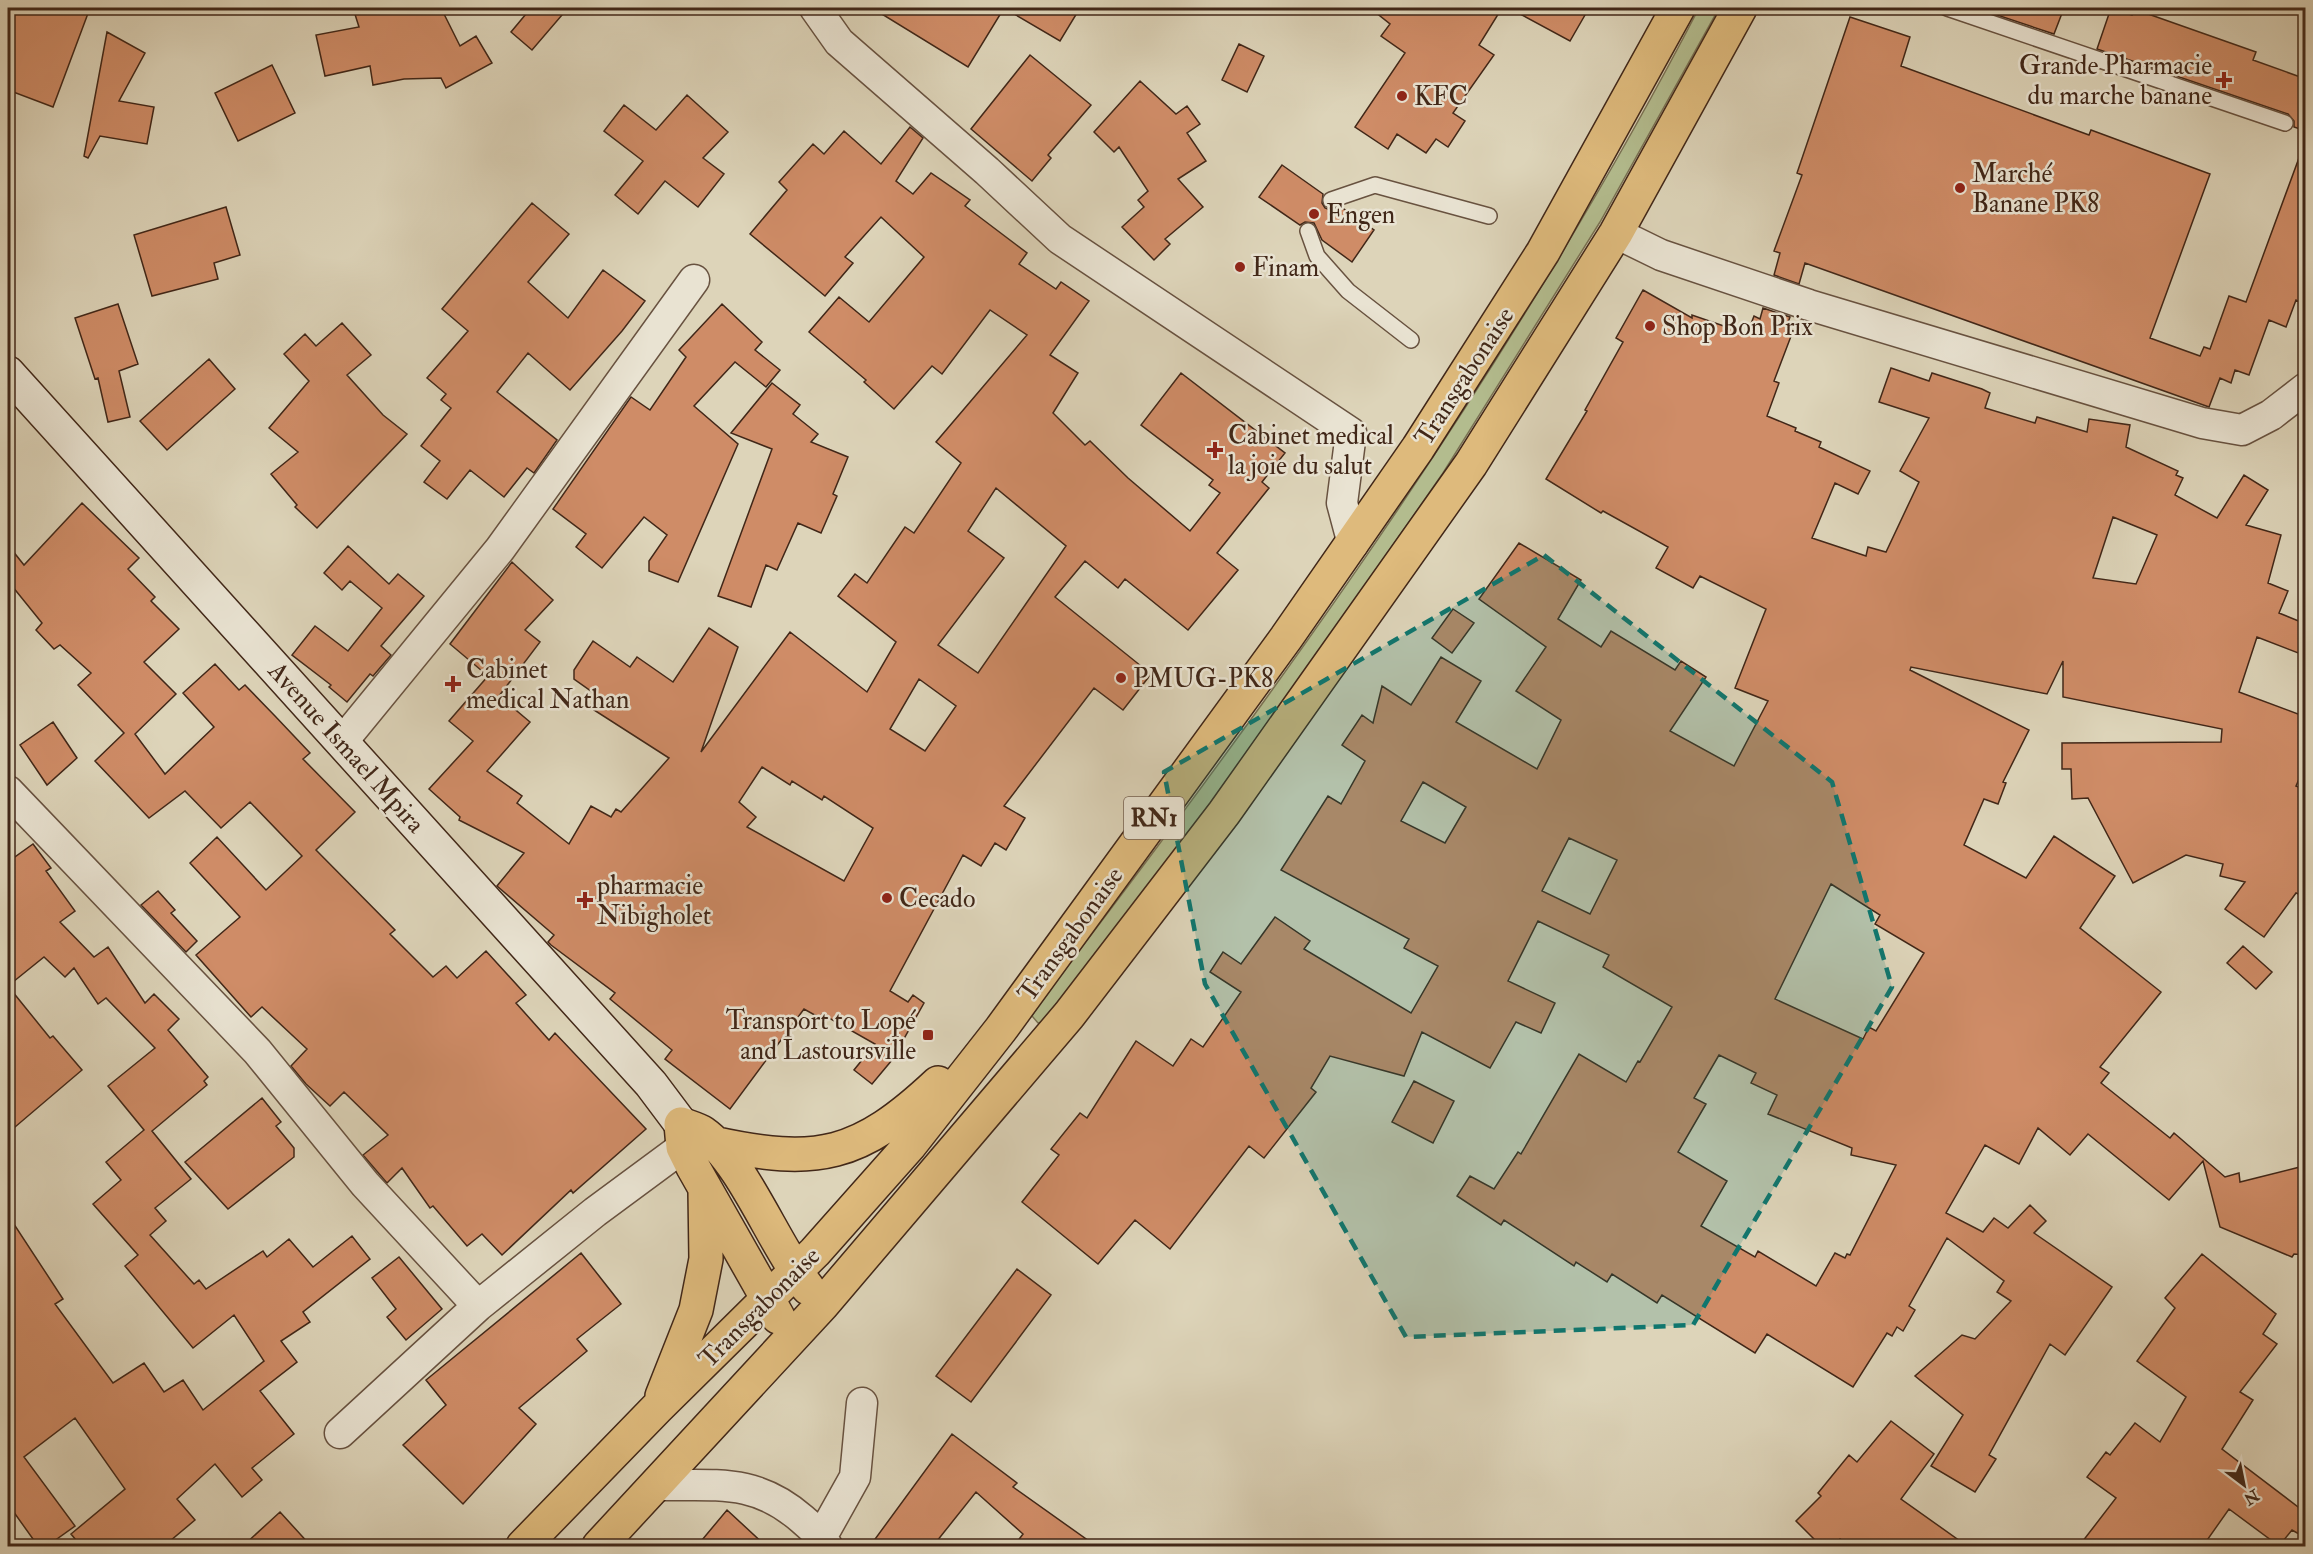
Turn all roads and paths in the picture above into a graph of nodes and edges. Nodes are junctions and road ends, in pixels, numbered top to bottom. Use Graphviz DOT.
graph roads {
  1 [pos="814,8"];
  2 [pos="1678,8"];
  3 [pos="1740,8"];
  4 [pos="1947,8"];
  5 [pos="2285,123"];
  6 [pos="1331,200"];
  7 [pos="1488,216"];
  8 [pos="1308,231"];
  9 [pos="1616,233"];
  10 [pos="694,280"];
  11 [pos="1411,340"];
  12 [pos="8,373"];
  13 [pos="2306,388"];
  14 [pos="1353,544"];
  15 [pos="342,742"];
  16 [pos="8,791"];
  17 [pos="1001,1029"];
  18 [pos="692,1138"];
  19 [pos="705,1189"];
  20 [pos="795,1272"];
  21 [pos="768,1300"];
  22 [pos="822,1305"];
  23 [pos="478,1306"];
  24 [pos="790,1339"];
  25 [pos="862,1403"];
  26 [pos="657,1408"];
  27 [pos="340,1433"];
  28 [pos="658,1485"];
  29 [pos="824,1541"];
  30 [pos="523,1546"];
  31 [pos="599,1546"];
  1 -- 14 [label="street"];
  2 -- 14 [label="highway, Transgabonaise / RN1"];
  3 -- 9 [label="highway, Transgabonaise / RN1"];
  4 -- 5 [label="lane"];
  6 -- 7 [label="lane"];
  8 -- 11 [label="lane"];
  9 -- 13 [label="street"];
  9 -- 22 [label="highway, Transgabonaise / RN1"];
  10 -- 15 [label="street"];
  12 -- 15 [label="main road, Avenue Ismael Mpira"];
  14 -- 17 [label="highway, Transgabonaise / RN1"];
  15 -- 18 [label="main road, Avenue Ismael Mpira"];
  16 -- 23 [label="street"];
  17 -- 18 [label="highway"];
  17 -- 20 [label="highway, Transgabonaise / RN1"];
  18 -- 19 [label="highway"];
  18 -- 20 [label="highway"];
  18 -- 23 [label="street"];
  19 -- 21 [label="highway"];
  19 -- 26 [label="highway"];
  20 -- 21 [label="highway, Transgabonaise / RN1"];
  20 -- 22 [label="highway"];
  21 -- 24 [label="highway"];
  21 -- 26 [label="highway, Transgabonaise / RN1"];
  22 -- 24 [label="highway, Transgabonaise / RN1"];
  23 -- 27 [label="street"];
  24 -- 28 [label="highway, Transgabonaise / RN1"];
  25 -- 29 [label="street"];
  26 -- 30 [label="highway, Transgabonaise / RN1"];
  28 -- 29 [label="street"];
  28 -- 31 [label="highway, Transgabonaise / RN1"];
}
